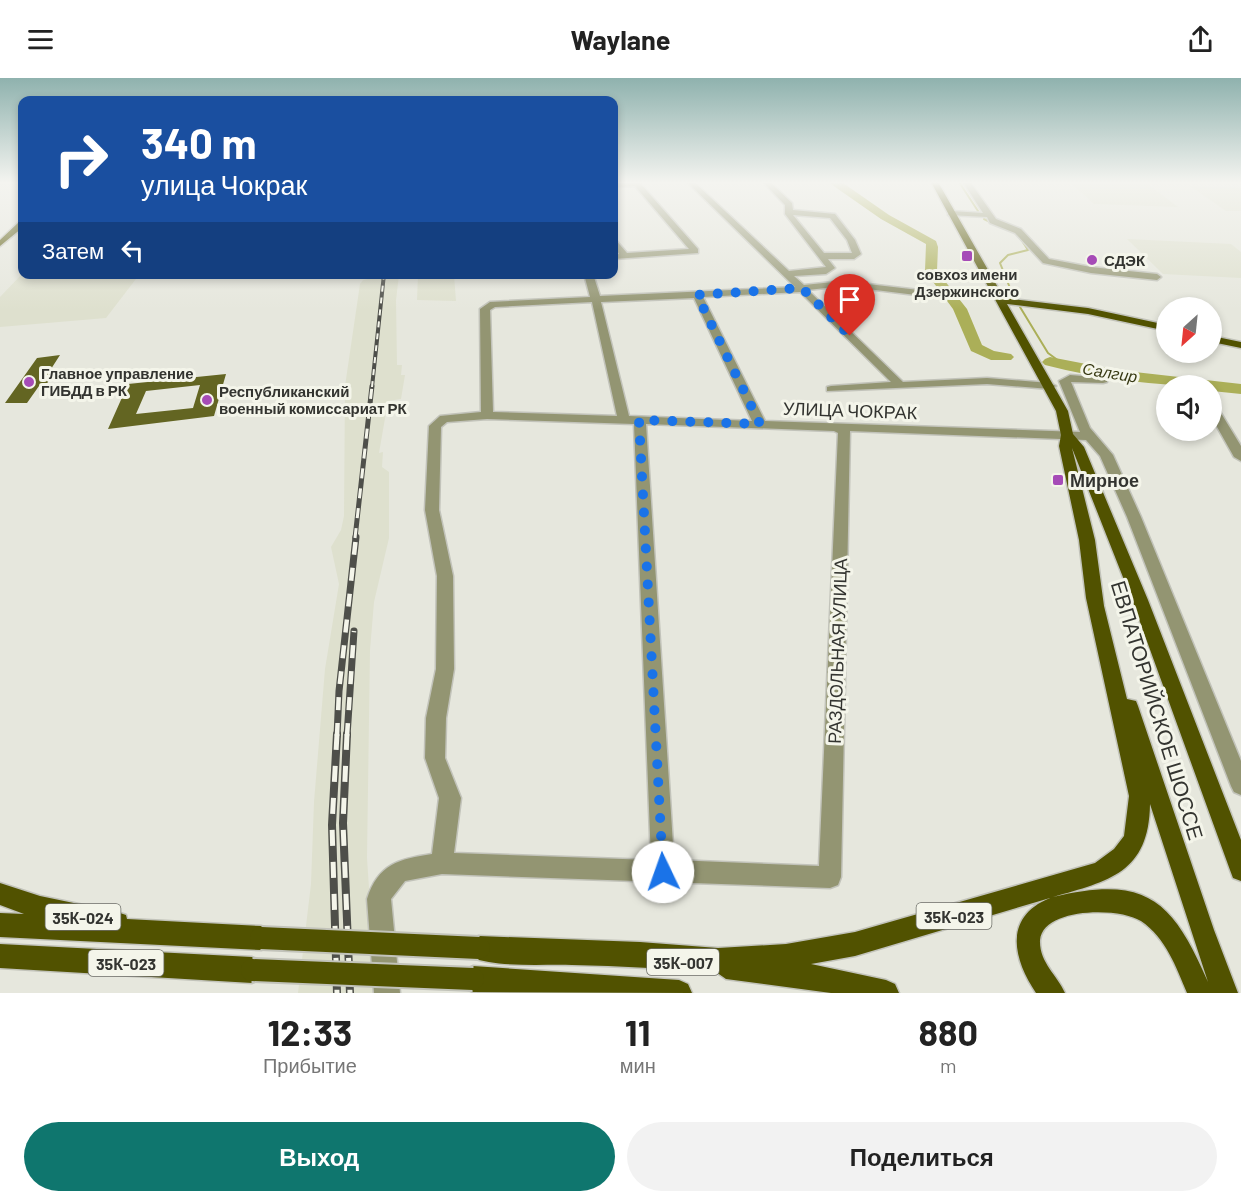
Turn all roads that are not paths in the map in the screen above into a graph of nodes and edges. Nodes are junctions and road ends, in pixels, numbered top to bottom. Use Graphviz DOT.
graph roads {
  1 [pos="671,225"];
  2 [pos="736,225"];
  3 [pos="798,225"];
  4 [pos="839,225"];
  5 [pos="958,225"];
  6 [pos="1002,225"];
  7 [pos="18,228"];
  8 [pos="0,244"];
  9 [pos="618,246"];
  10 [pos="625,256"];
  11 [pos="822,256"];
  12 [pos="618,257"];
  13 [pos="787,273"];
  14 [pos="1157,277"];
  15 [pos="590,279"];
  16 [pos="802,288"];
  17 [pos="924,293"];
  18 [pos="697,295"];
  19 [pos="596,300"];
  20 [pos="1002,302"];
  21 [pos="1156,326"];
  22 [pos="1222,341"];
  23 [pos="1241,345"];
  24 [pos="1103,380"];
  25 [pos="898,384"];
  26 [pos="1050,386"];
  27 [pos="831,389"];
  28 [pos="487,415"];
  29 [pos="632,420"];
  30 [pos="760,424"];
  31 [pos="1222,425"];
  32 [pos="837,427"];
  33 [pos="1067,435"];
  34 [pos="1089,436"];
  35 [pos="1241,457"];
  36 [pos="1094,598"];
  37 [pos="1241,786"];
  38 [pos="1237,851"];
  39 [pos="442,863"];
  40 [pos="1241,870"];
  41 [pos="663,872"];
  42 [pos="0,894"];
  43 [pos="0,925"];
  44 [pos="167,935"];
  45 [pos="479,948"];
  46 [pos="511,951"];
  47 [pos="0,956"];
  48 [pos="513,980"];
  49 [pos="387,993"];
  50 [pos="579,993"];
  51 [pos="679,993"];
  52 [pos="886,993"];
  53 [pos="1052,993"];
  54 [pos="1200,993"];
  55 [pos="1225,993"];
  1 -- 10 [label="street"];
  2 -- 13 [label="street"];
  3 -- 11 [label="street"];
  4 -- 11 [label="street"];
  5 -- 20 [label="main road, ЕВПАТОРИЙСКОЕ ШОССЕ"];
  6 -- 14 [label="street"];
  7 -- 8 [label="main road"];
  9 -- 10 [label="street"];
  10 -- 12 [label="street"];
  11 -- 13 [label="street"];
  13 -- 16 [label="street"];
  15 -- 19 [label="street"];
  16 -- 17 [label="street"];
  16 -- 18 [label="street"];
  16 -- 25 [label="street"];
  18 -- 19 [label="street"];
  18 -- 30 [label="street"];
  19 -- 28 [label="street"];
  19 -- 29 [label="street"];
  20 -- 21 [label="main road"];
  20 -- 26 [label="main road, ЕВПАТОРИЙСКОЕ ШОССЕ"];
  22 -- 23 [label="main road"];
  24 -- 34 [label="street"];
  25 -- 26 [label="street"];
  25 -- 27 [label="street"];
  26 -- 33 [label="main road, ЕВПАТОРИЙСКОЕ ШОССЕ"];
  28 -- 29 [label="street, УЛИЦА ЧОКРАК"];
  28 -- 39 [label="street, УЛИЦА ЧОКРАК"];
  29 -- 30 [label="street, УЛИЦА ЧОКРАК"];
  29 -- 41 [label="street"];
  30 -- 32 [label="street, УЛИЦА ЧОКРАК"];
  31 -- 35 [label="street"];
  32 -- 33 [label="street, УЛИЦА ЧОКРАК"];
  32 -- 41 [label="street, РАЗДОЛЬНАЯ УЛИЦА"];
  33 -- 34 [label="street, УЛИЦА ЧОКРАК"];
  33 -- 36 [label="main road, ЕВПАТОРИЙСКОЕ ШОССЕ"];
  33 -- 38 [label="main road, ЕВПАТОРИЙСКОЕ ШОССЕ"];
  34 -- 37 [label="street"];
  36 -- 46 [label="main road, 35К-023"];
  36 -- 55 [label="main road, ЕВПАТОРИЙСКОЕ ШОССЕ"];
  38 -- 40 [label="main road, ЕВПАТОРИЙСКОЕ ШОССЕ"];
  39 -- 41 [label="street"];
  39 -- 49 [label="street"];
  42 -- 44 [label="main road, 35К-024"];
  43 -- 44 [label="main road, 35К-023"];
  44 -- 45 [label="main road, 35К-023, bridge"];
  45 -- 46 [label="main road, 35К-007"];
  46 -- 52 [label="main road, 35К-007"];
  47 -- 48 [label="main road, 35К-023, bridge"];
  48 -- 50 [label="main road"];
  48 -- 51 [label="main road, 35К-023"];
  53 -- 54 [label="main road"];
}
